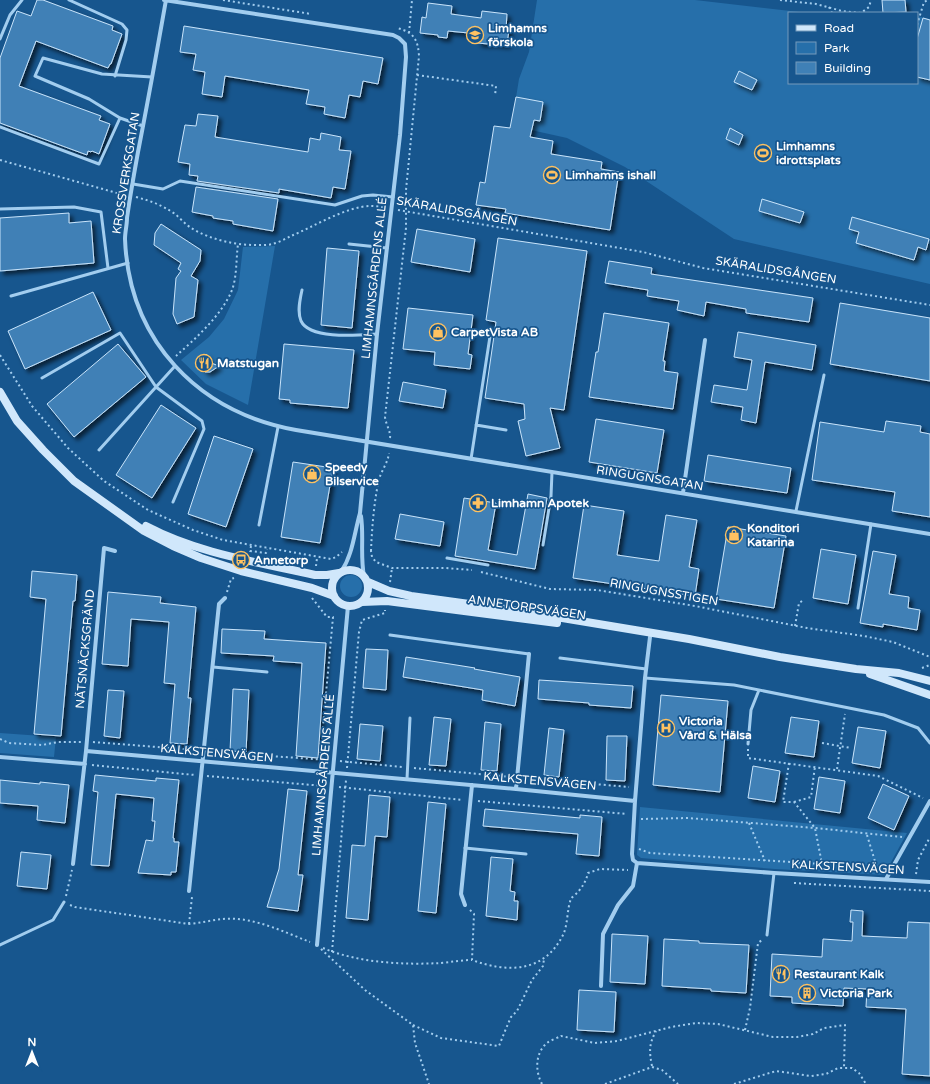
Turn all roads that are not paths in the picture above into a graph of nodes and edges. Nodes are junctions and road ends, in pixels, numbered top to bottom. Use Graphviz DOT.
graph roads {
  1 [pos="22,0"];
  2 [pos="69,0"];
  3 [pos="165,0"];
  4 [pos="0,39"];
  5 [pos="115,76"];
  6 [pos="152,77"];
  7 [pos="120,118"];
  8 [pos="143,126"];
  9 [pos="0,127"];
  10 [pos="133,184"];
  11 [pos="393,197"];
  12 [pos="0,209"];
  13 [pos="349,244"];
  14 [pos="387,248"];
  15 [pos="128,263"];
  16 [pos="108,268"];
  17 [pos="302,290"];
  18 [pos="11,296"];
  19 [pos="491,330"];
  20 [pos="377,334"];
  21 [pos="705,340"];
  22 [pos="175,366"];
  23 [pos="824,376"];
  24 [pos="42,378"];
  25 [pos="156,387"];
  26 [pos="0,392"];
  27 [pos="0,400"];
  28 [pos="17,421"];
  29 [pos="476,425"];
  30 [pos="278,427"];
  31 [pos="506,430"];
  32 [pos="367,443"];
  33 [pos="99,450"];
  34 [pos="471,459"];
  35 [pos="552,472"];
  36 [pos="683,493"];
  37 [pos="173,502"];
  38 [pos="110,508"];
  39 [pos="796,511"];
  40 [pos="360,513"];
  41 [pos="872,524"];
  42 [pos="259,525"];
  43 [pos="930,534"];
  44 [pos="543,545"];
  45 [pos="115,551"];
  46 [pos="447,558"];
  47 [pos="488,565"];
  48 [pos="340,573"];
  49 [pos="366,579"];
  50 [pos="334,596"];
  51 [pos="225,598"];
  52 [pos="362,602"];
  53 [pos="348,606"];
  54 [pos="858,608"];
  55 [pos="390,635"];
  56 [pos="650,637"];
  57 [pos="689,639"];
  58 [pos="529,654"];
  59 [pos="560,658"];
  60 [pos="213,667"];
  61 [pos="646,669"];
  62 [pos="856,670"];
  63 [pos="268,672"];
  64 [pos="645,678"];
  65 [pos="930,681"];
  66 [pos="759,690"];
  67 [pos="930,695"];
  68 [pos="410,718"];
  69 [pos="930,743"];
  70 [pos="748,744"];
  71 [pos="86,751"];
  72 [pos="0,757"];
  73 [pos="202,762"];
  74 [pos="85,764"];
  75 [pos="333,773"];
  76 [pos="407,779"];
  77 [pos="472,785"];
  78 [pos="516,788"];
  79 [pos="635,800"];
  80 [pos="930,801"];
  81 [pos="465,848"];
  82 [pos="526,854"];
  83 [pos="637,863"];
  84 [pos="73,864"];
  85 [pos="774,873"];
  86 [pos="886,879"];
  87 [pos="930,882"];
  88 [pos="189,891"];
  89 [pos="64,902"];
  90 [pos="465,905"];
  91 [pos="767,935"];
  92 [pos="0,945"];
  93 [pos="317,945"];
  94 [pos="601,986"];
  1 -- 4 [label="lane"];
  2 -- 5 [label="lane"];
  3 -- 6 [label="street, KROSSVERKSGATAN"];
  3 -- 11 [label="street, LIMHAMNSGÅRDENS ALLÉ"];
  5 -- 6 [label="lane"];
  5 -- 7 [label="lane"];
  6 -- 8 [label="street, KROSSVERKSGATAN"];
  7 -- 8 [label="lane"];
  7 -- 9 [label="lane"];
  8 -- 10 [label="street, KROSSVERKSGATAN"];
  10 -- 11 [label="lane"];
  10 -- 15 [label="street, KROSSVERKSGATAN"];
  11 -- 14 [label="street, LIMHAMNSGÅRDENS ALLÉ"];
  12 -- 16 [label="lane"];
  13 -- 14 [label="lane"];
  14 -- 20 [label="street, LIMHAMNSGÅRDENS ALLÉ"];
  15 -- 16 [label="lane"];
  15 -- 22 [label="street, KROSSVERKSGATAN"];
  16 -- 18 [label="lane"];
  17 -- 20 [label="lane"];
  19 -- 29 [label="lane"];
  20 -- 32 [label="street, LIMHAMNSGÅRDENS ALLÉ"];
  21 -- 36 [label="street"];
  22 -- 25 [label="lane"];
  22 -- 30 [label="street, KROSSVERKSGATAN"];
  23 -- 39 [label="lane"];
  24 -- 25 [label="lane"];
  25 -- 33 [label="lane"];
  25 -- 37 [label="lane"];
  26 -- 28 [label="main road, ANNETORPSVÄGEN"];
  27 -- 28 [label="main road"];
  28 -- 38 [label="main road, ANNETORPSVÄGEN"];
  29 -- 31 [label="lane"];
  29 -- 34 [label="lane"];
  30 -- 32 [label="street, KROSSVERKSGATAN"];
  30 -- 42 [label="lane"];
  32 -- 34 [label="street, RINGUGNSGATAN"];
  32 -- 40 [label="street, LIMHAMNSGÅRDENS ALLÉ"];
  34 -- 35 [label="street, RINGUGNSGATAN"];
  35 -- 36 [label="street, RINGUGNSGATAN"];
  35 -- 44 [label="lane"];
  36 -- 39 [label="street, RINGUGNSGATAN"];
  38 -- 48 [label="main road, ANNETORPSVÄGEN"];
  38 -- 50 [label="main road, ANNETORPSVÄGEN"];
  39 -- 41 [label="street, RINGUGNSGATAN"];
  40 -- 48 [label="street, LIMHAMNSGÅRDENS ALLÉ"];
  40 -- 49 [label="street, LIMHAMNSGÅRDENS ALLÉ"];
  41 -- 43 [label="street, RINGUGNSGATAN"];
  41 -- 54 [label="lane"];
  45 -- 71 [label="street, NÄTSNÄCKSGRÄND"];
  46 -- 47 [label="lane"];
  48 -- 49 [label="main road, ANNETORPSVÄGEN"];
  48 -- 50 [label="main road"];
  49 -- 52 [label="main road"];
  49 -- 57 [label="main road, ANNETORPSVÄGEN"];
  50 -- 53 [label="main road, ANNETORPSVÄGEN"];
  51 -- 60 [label="street"];
  52 -- 53 [label="main road, ANNETORPSVÄGEN"];
  52 -- 56 [label="main road, ANNETORPSVÄGEN"];
  53 -- 75 [label="street, LIMHAMNSGÅRDENS ALLÉ"];
  55 -- 58 [label="lane"];
  56 -- 57 [label="main road, ANNETORPSVÄGEN"];
  56 -- 61 [label="street"];
  57 -- 62 [label="main road, ANNETORPSVÄGEN"];
  58 -- 78 [label="street"];
  59 -- 61 [label="lane"];
  60 -- 63 [label="lane"];
  60 -- 73 [label="street"];
  61 -- 64 [label="street"];
  62 -- 65 [label="main road, ANNETORPSVÄGEN"];
  62 -- 67 [label="main road, ANNETORPSVÄGEN"];
  64 -- 66 [label="lane"];
  64 -- 79 [label="street"];
  66 -- 69 [label="lane"];
  66 -- 70 [label="lane"];
  68 -- 76 [label="lane"];
  71 -- 73 [label="street, KALKSTENSVÄGEN"];
  71 -- 74 [label="street, NÄTSNÄCKSGRÄND"];
  72 -- 74 [label="street"];
  73 -- 75 [label="street, KALKSTENSVÄGEN"];
  73 -- 88 [label="street"];
  74 -- 84 [label="street, NÄTSNÄCKSGRÄND"];
  75 -- 76 [label="street, KALKSTENSVÄGEN"];
  75 -- 93 [label="street, LIMHAMNSGÅRDENS ALLÉ"];
  76 -- 77 [label="street, KALKSTENSVÄGEN"];
  77 -- 78 [label="street, KALKSTENSVÄGEN"];
  77 -- 81 [label="street"];
  78 -- 79 [label="street, KALKSTENSVÄGEN"];
  79 -- 83 [label="street"];
  80 -- 86 [label="street"];
  81 -- 82 [label="lane"];
  81 -- 90 [label="street"];
  83 -- 85 [label="street, KALKSTENSVÄGEN"];
  83 -- 94 [label="street"];
  85 -- 86 [label="street, KALKSTENSVÄGEN"];
  85 -- 91 [label="lane"];
  86 -- 87 [label="street, KALKSTENSVÄGEN"];
  89 -- 92 [label="lane"];
}
